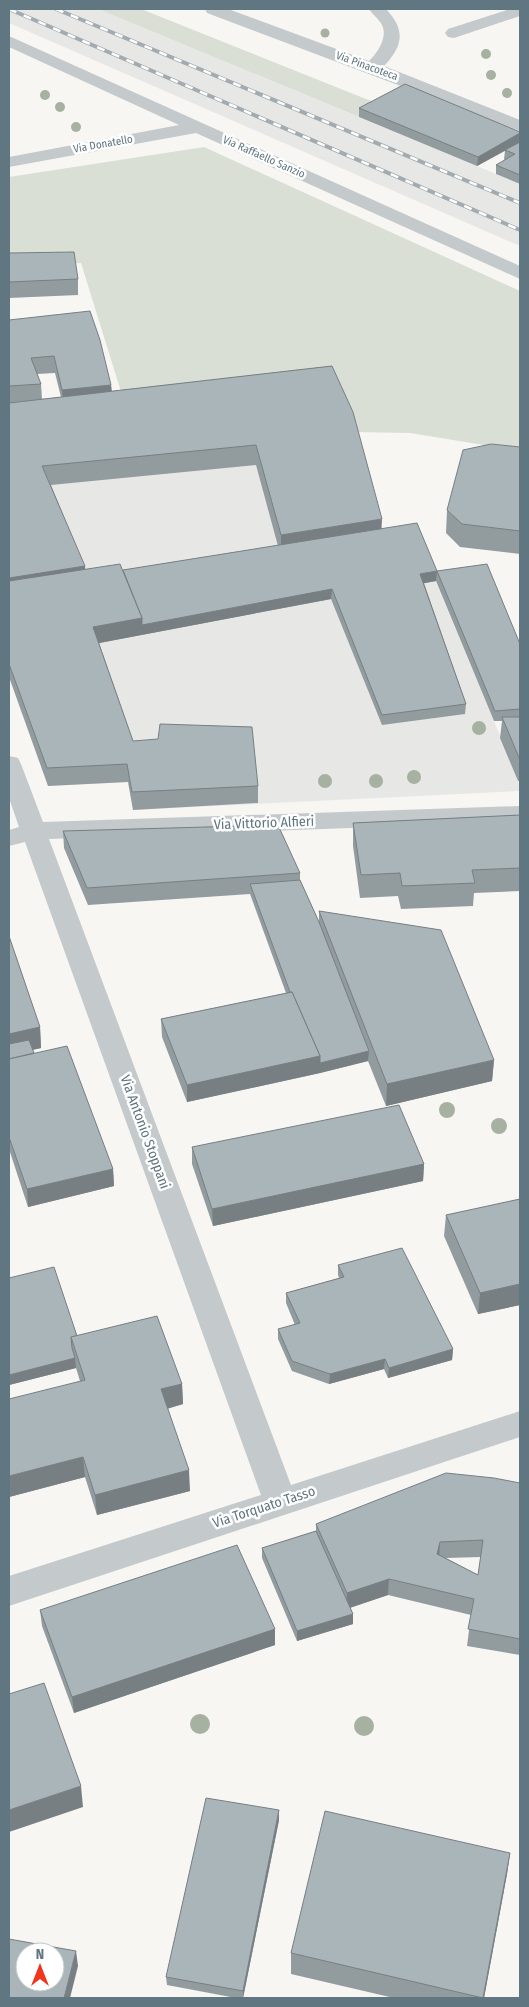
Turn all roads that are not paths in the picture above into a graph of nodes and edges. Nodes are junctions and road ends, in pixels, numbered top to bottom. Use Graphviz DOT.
graph roads {
  1 [pos="213,9"];
  2 [pos="377,9"];
  3 [pos="520,11"];
  4 [pos="454,33"];
  5 [pos="9,41"];
  6 [pos="372,68"];
  7 [pos="520,126"];
  8 [pos="198,127"];
  9 [pos="9,162"];
  10 [pos="520,273"];
  11 [pos="9,764"];
  12 [pos="520,814"];
  13 [pos="22,835"];
  14 [pos="520,1424"];
  15 [pos="280,1501"];
  16 [pos="9,1591"];
  1 -- 6 [label="street, Via Pinacoteca"];
  2 -- 6 [label="street"];
  3 -- 4 [label="street"];
  5 -- 8 [label="street, Via Raffaello Sanzio"];
  6 -- 7 [label="street, Via Pinacoteca"];
  8 -- 9 [label="street, Via Donatello"];
  8 -- 10 [label="street, Via Raffaello Sanzio"];
  11 -- 13 [label="street, Via Antonio Stoppani"];
  12 -- 13 [label="street, Via Vittorio Alfieri"];
  13 -- 15 [label="street, Via Antonio Stoppani"];
  14 -- 15 [label="street, Via Torquato Tasso"];
  15 -- 16 [label="street, Via Torquato Tasso"];
}
